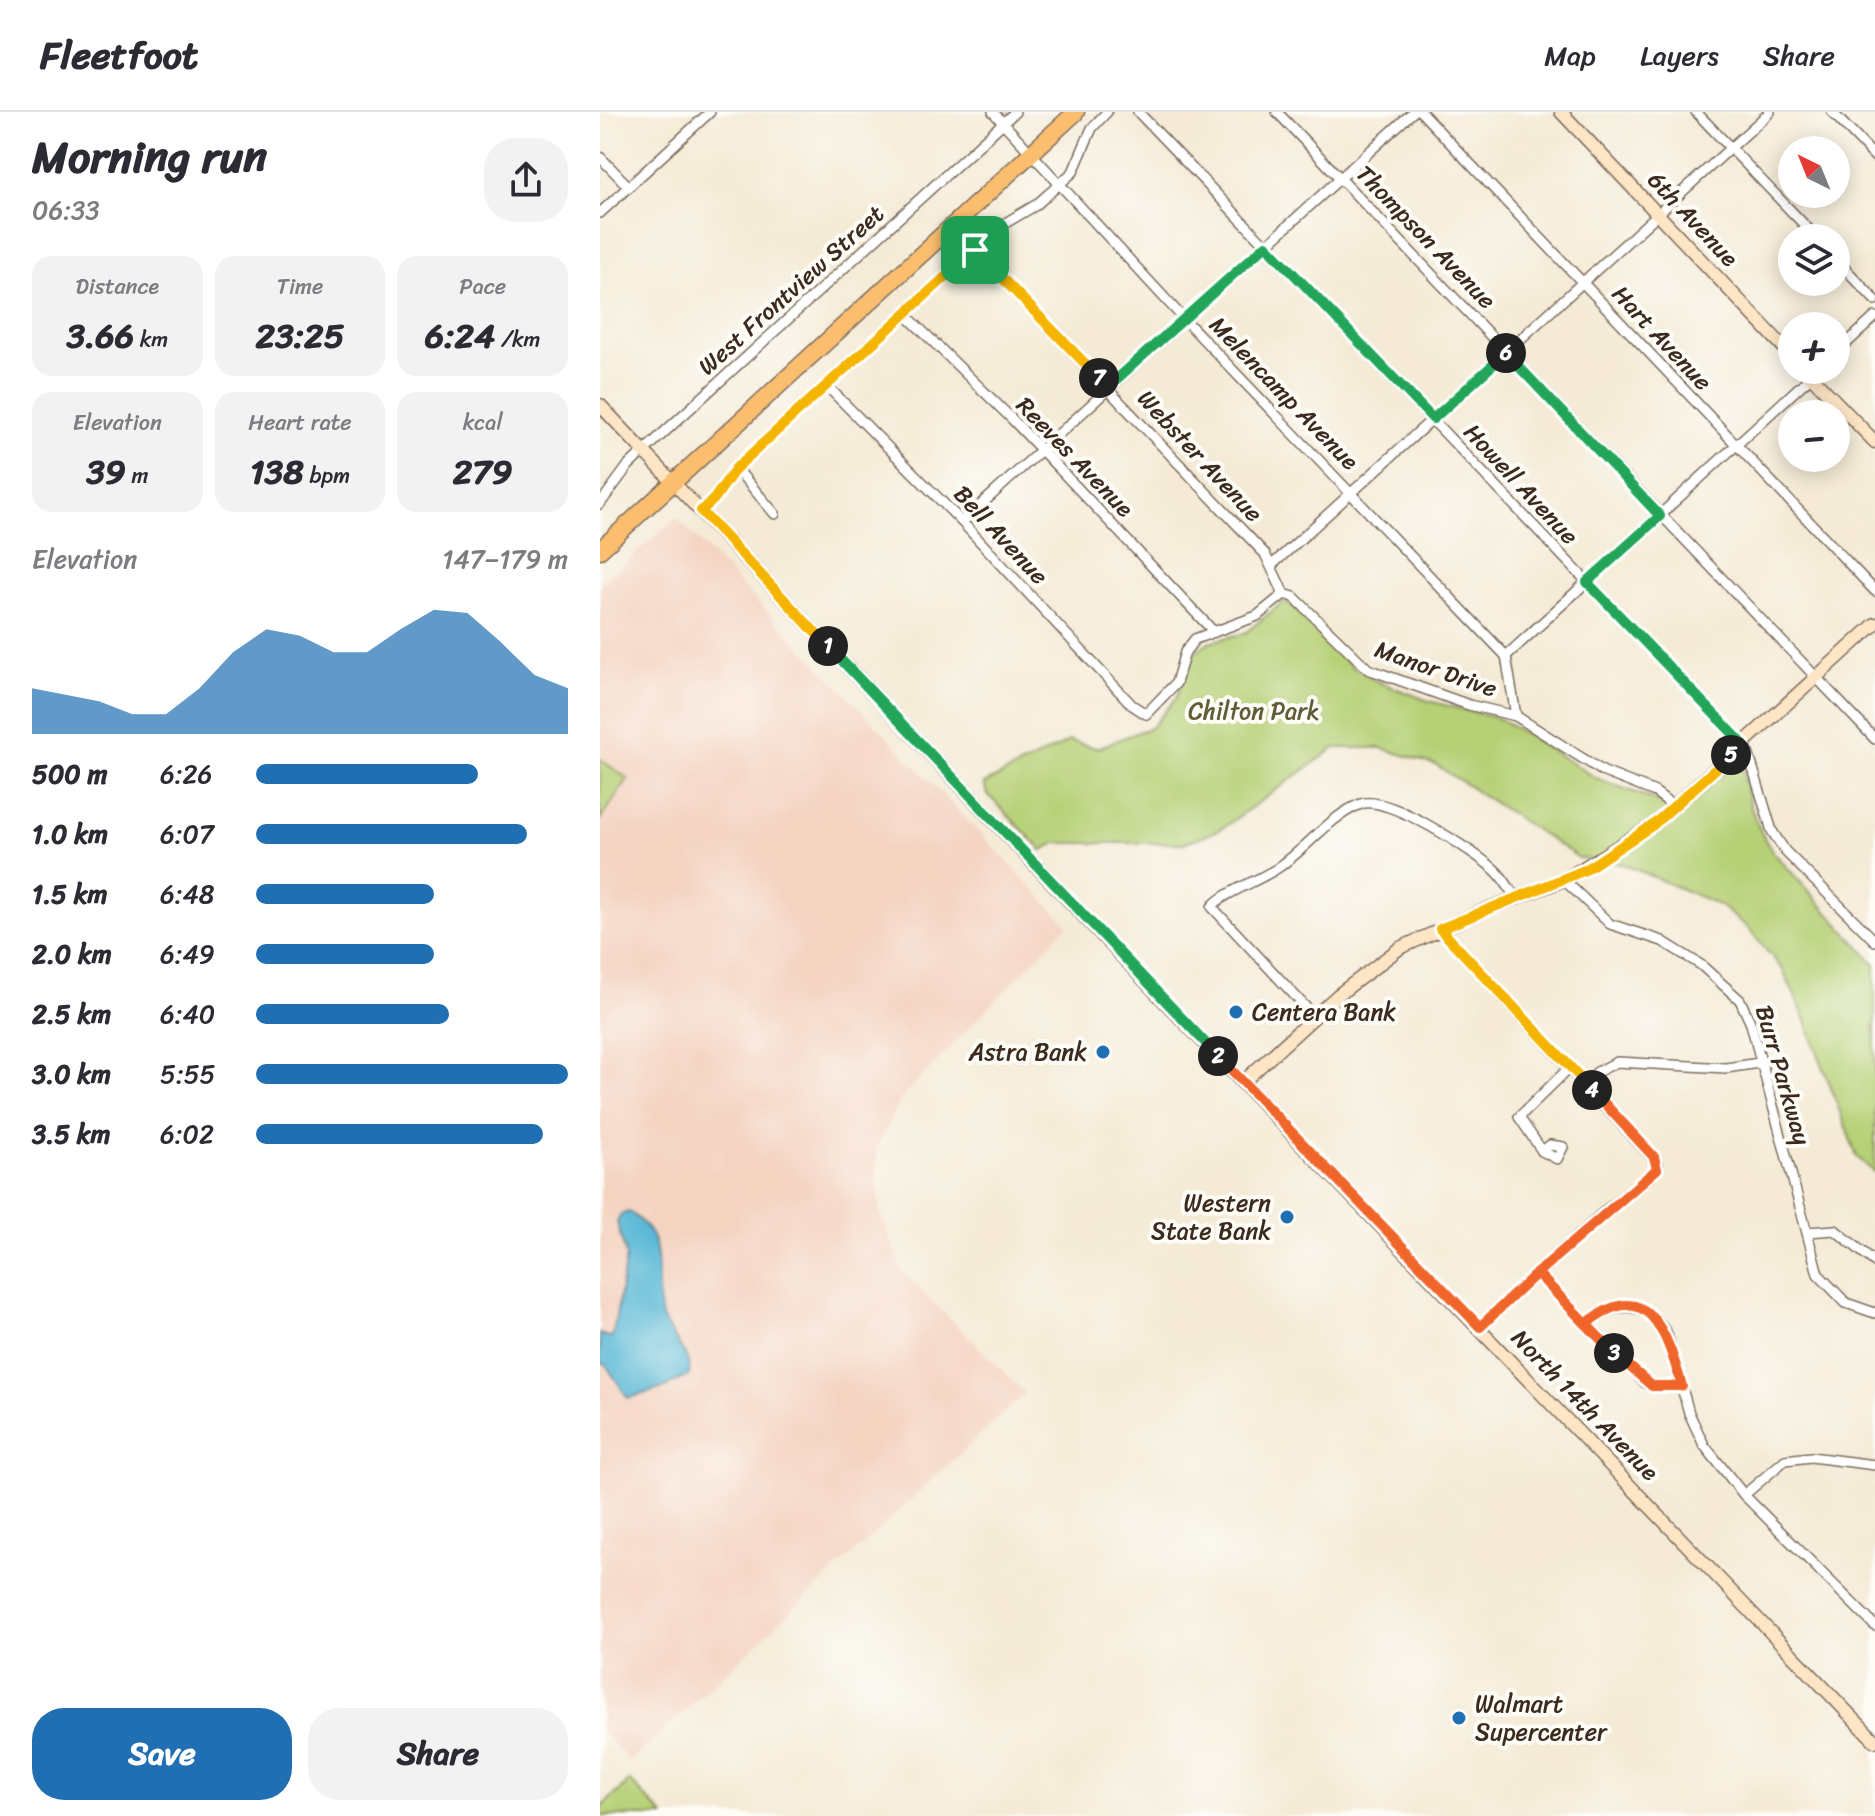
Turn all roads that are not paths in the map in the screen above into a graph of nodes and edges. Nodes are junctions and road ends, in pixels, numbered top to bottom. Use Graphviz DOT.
graph roads {
  1 [pos="993,112"];
  2 [pos="1015,112"];
  3 [pos="1076,112"];
  4 [pos="1107,112"];
  5 [pos="1138,112"];
  6 [pos="1277,112"];
  7 [pos="1413,112"];
  8 [pos="1421,112"];
  9 [pos="1561,112"];
  10 [pos="1696,112"];
  11 [pos="1770,112"];
  12 [pos="1832,112"];
  13 [pos="705,114"];
  14 [pos="1002,122"];
  15 [pos="1730,146"];
  16 [pos="1030,154"];
  17 [pos="600,157"];
  18 [pos="1875,157"];
  19 [pos="1341,177"];
  20 [pos="1058,184"];
  21 [pos="629,187"];
  22 [pos="600,213"];
  23 [pos="1658,213"];
  24 [pos="1804,224"];
  25 [pos="1266,245"];
  26 [pos="975,250"];
  27 [pos="1850,274"];
  28 [pos="1582,283"];
  29 [pos="1875,300"];
  30 [pos="904,313"];
  31 [pos="1875,317"];
  32 [pos="1183,318"];
  33 [pos="1850,340"];
  34 [pos="1778,341"];
  35 [pos="1507,352"];
  36 [pos="1799,384"];
  37 [pos="1822,384"];
  38 [pos="826,385"];
  39 [pos="1108,387"];
  40 [pos="600,405"];
  41 [pos="1433,419"];
  42 [pos="1875,442"];
  43 [pos="1737,446"];
  44 [pos="1041,450"];
  45 [pos="644,451"];
  46 [pos="736,468"];
  47 [pos="673,482"];
  48 [pos="1352,493"];
  49 [pos="600,504"];
  50 [pos="701,511"];
  51 [pos="775,514"];
  52 [pos="1660,516"];
  53 [pos="962,522"];
  54 [pos="600,550"];
  55 [pos="1272,565"];
  56 [pos="1587,582"];
  57 [pos="1875,591"];
  58 [pos="1284,594"];
  59 [pos="1875,624"];
  60 [pos="1214,632"];
  61 [pos="1506,656"];
  62 [pos="1815,678"];
  63 [pos="1516,716"];
  64 [pos="1875,739"];
  65 [pos="1743,744"];
  66 [pos="1675,807"];
  67 [pos="1564,880"];
  68 [pos="1517,900"];
  69 [pos="1440,929"];
  70 [pos="1875,941"];
  71 [pos="1314,1016"];
  72 [pos="1759,1063"];
  73 [pos="1570,1067"];
  74 [pos="1243,1082"];
  75 [pos="1586,1084"];
  76 [pos="1542,1151"];
  77 [pos="1807,1232"];
  78 [pos="1875,1262"];
  79 [pos="1537,1273"];
  80 [pos="1875,1313"];
  81 [pos="1586,1324"];
  82 [pos="1480,1327"];
  83 [pos="1682,1386"];
  84 [pos="1875,1465"];
  85 [pos="1744,1495"];
  86 [pos="1874,1624"];
  87 [pos="1875,1741"];
  1 -- 14 [label="street, Melencamp Avenue"];
  2 -- 14 [label="street, West Frontview Street"];
  3 -- 16 [label="highway"];
  4 -- 20 [label="street"];
  5 -- 25 [label="street, Howell Avenue"];
  6 -- 19 [label="street, Thompson Avenue"];
  7 -- 19 [label="street"];
  8 -- 28 [label="street, Hart Avenue"];
  9 -- 23 [label="main road, 6th Avenue"];
  10 -- 15 [label="street"];
  11 -- 15 [label="street"];
  12 -- 18 [label="street"];
  13 -- 21 [label="street"];
  14 -- 16 [label="street, Melencamp Avenue"];
  14 -- 45 [label="street, West Frontview Street"];
  15 -- 23 [label="street"];
  15 -- 24 [label="street"];
  16 -- 20 [label="street, Melencamp Avenue"];
  16 -- 47 [label="highway"];
  17 -- 21 [label="street"];
  19 -- 25 [label="street"];
  19 -- 35 [label="street, Thompson Avenue"];
  20 -- 26 [label="street"];
  20 -- 32 [label="street, Melencamp Avenue"];
  21 -- 22 [label="street"];
  23 -- 28 [label="street"];
  23 -- 34 [label="main road, 6th Avenue"];
  25 -- 32 [label="street"];
  25 -- 41 [label="street, Howell Avenue"];
  26 -- 30 [label="street"];
  26 -- 39 [label="street, Webster Avenue"];
  27 -- 29 [label="street"];
  28 -- 35 [label="street"];
  28 -- 43 [label="street, Hart Avenue"];
  30 -- 38 [label="street"];
  30 -- 44 [label="street, Reeves Avenue"];
  31 -- 33 [label="street"];
  32 -- 39 [label="street"];
  32 -- 48 [label="street, Melencamp Avenue"];
  35 -- 41 [label="street"];
  35 -- 52 [label="street, Thompson Avenue"];
  36 -- 43 [label="street"];
  37 -- 42 [label="main road"];
  38 -- 46 [label="street"];
  38 -- 53 [label="street, Bell Avenue"];
  39 -- 44 [label="street"];
  39 -- 55 [label="street, Webster Avenue"];
  40 -- 45 [label="main road, North 14th Avenue"];
  41 -- 48 [label="street"];
  41 -- 56 [label="street, Howell Avenue"];
  43 -- 52 [label="street"];
  43 -- 57 [label="street, Hart Avenue"];
  44 -- 53 [label="street"];
  44 -- 60 [label="street, Reeves Avenue"];
  45 -- 47 [label="main road, North 14th Avenue"];
  45 -- 49 [label="street, West Frontview Street"];
  46 -- 50 [label="street"];
  46 -- 51 [label="street"];
  47 -- 50 [label="main road, North 14th Avenue"];
  47 -- 54 [label="highway"];
  48 -- 55 [label="street"];
  48 -- 61 [label="street, Melencamp Avenue"];
  50 -- 74 [label="main road, North 14th Avenue"];
  52 -- 56 [label="street"];
  52 -- 62 [label="street, Thompson Avenue"];
  53 -- 60 [label="street, Bell Avenue"];
  55 -- 58 [label="street, Webster Avenue"];
  56 -- 61 [label="street"];
  56 -- 65 [label="street, Howell Avenue"];
  58 -- 60 [label="street"];
  58 -- 63 [label="street, Manor Drive"];
  59 -- 62 [label="main road"];
  61 -- 63 [label="street"];
  62 -- 64 [label="street, Thompson Avenue"];
  62 -- 65 [label="main road"];
  63 -- 66 [label="street, Manor Drive"];
  65 -- 66 [label="main road"];
  65 -- 70 [label="street"];
  66 -- 67 [label="main road"];
  67 -- 68 [label="main road"];
  67 -- 72 [label="street, Burr Parkway"];
  68 -- 69 [label="main road"];
  68 -- 71 [label="street"];
  69 -- 71 [label="main road"];
  69 -- 73 [label="street"];
  71 -- 74 [label="main road"];
  72 -- 75 [label="street"];
  72 -- 77 [label="street, Burr Parkway"];
  73 -- 75 [label="street"];
  73 -- 76 [label="street"];
  74 -- 82 [label="main road, North 14th Avenue"];
  75 -- 79 [label="street"];
  77 -- 78 [label="street"];
  77 -- 80 [label="street, Burr Parkway"];
  79 -- 81 [label="street"];
  79 -- 82 [label="street"];
  81 -- 83 [label="street"];
  81 -- 83 [label="street"];
  82 -- 87 [label="main road, North 14th Avenue"];
  83 -- 85 [label="street"];
  84 -- 85 [label="street"];
  85 -- 86 [label="street"];
}
